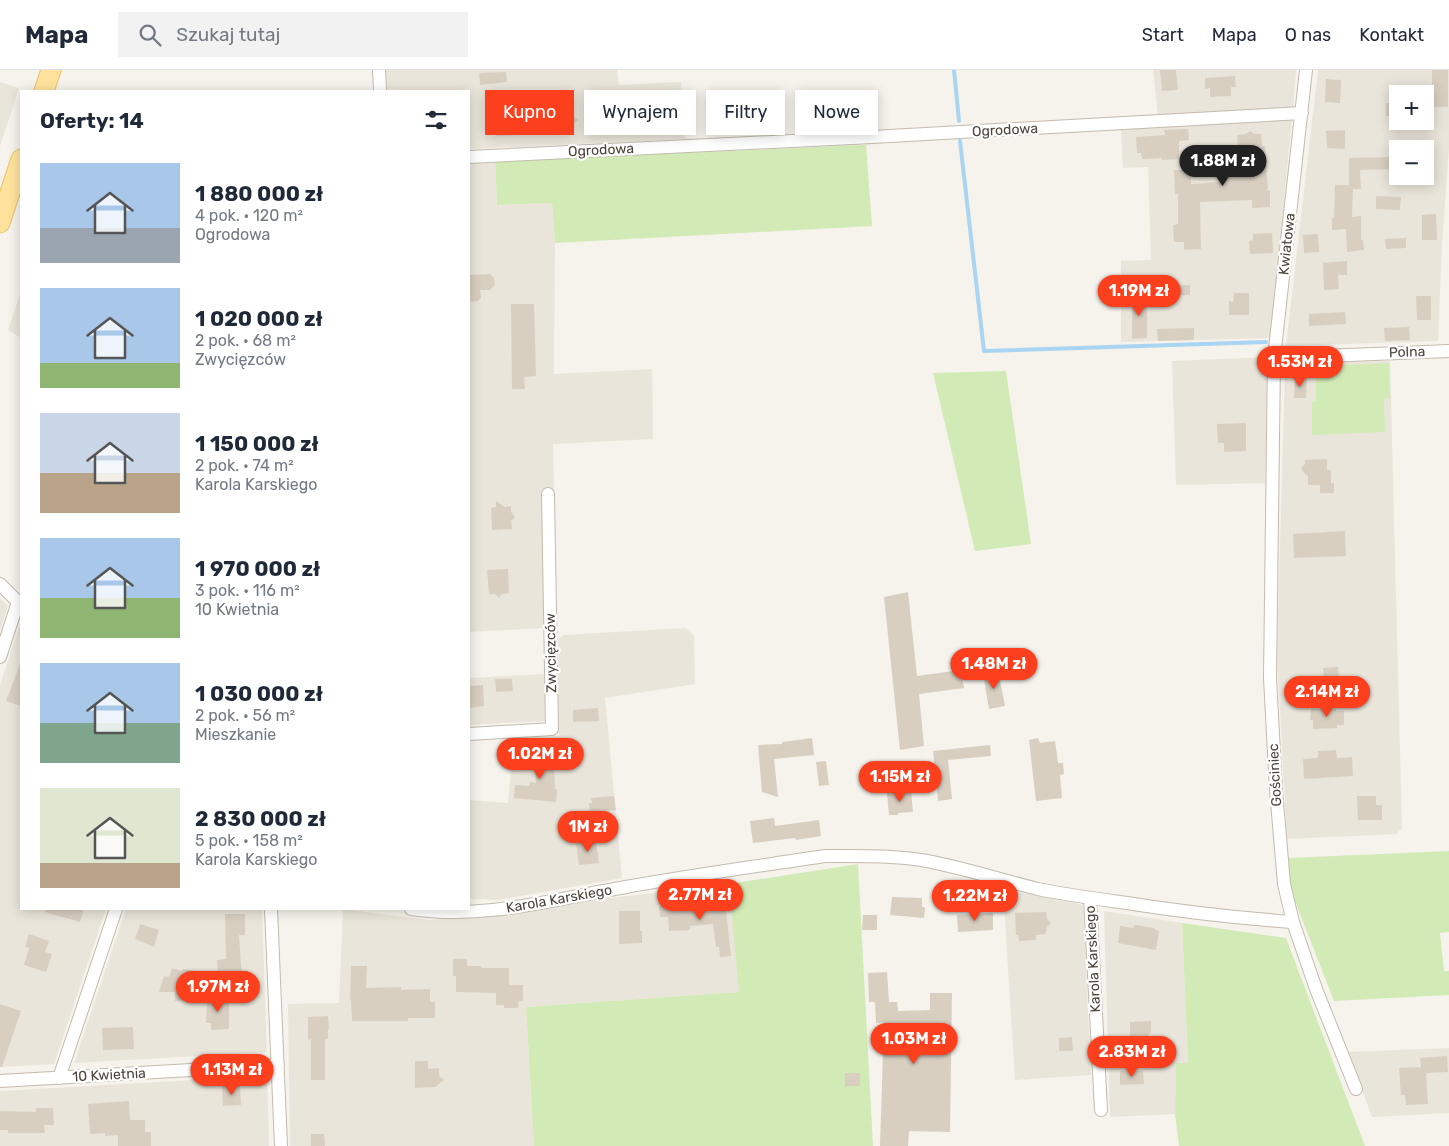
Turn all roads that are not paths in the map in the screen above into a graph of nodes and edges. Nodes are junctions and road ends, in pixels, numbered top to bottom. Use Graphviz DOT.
graph roads {
  1 [pos="51,70"];
  2 [pos="379,70"];
  3 [pos="1306,70"];
  4 [pos="44,90"];
  5 [pos="380,90"];
  6 [pos="1302,113"];
  7 [pos="470,156"];
  8 [pos="20,162"];
  9 [pos="0,222"];
  10 [pos="1449,350"];
  11 [pos="1274,358"];
  12 [pos="548,494"];
  13 [pos="0,584"];
  14 [pos="20,604"];
  15 [pos="0,657"];
  16 [pos="470,734"];
  17 [pos="1090,898"];
  18 [pos="116,910"];
  19 [pos="271,910"];
  20 [pos="423,910"];
  21 [pos="1293,922"];
  22 [pos="278,1065"];
  23 [pos="59,1078"];
  24 [pos="0,1081"];
  25 [pos="1356,1089"];
  26 [pos="1101,1110"];
  27 [pos="281,1146"];
  1 -- 4 [label="main road"];
  2 -- 5 [label="street"];
  3 -- 6 [label="street, Kwiatowa"];
  6 -- 7 [label="street, Ogrodowa"];
  6 -- 11 [label="street, Kwiatowa"];
  8 -- 9 [label="main road"];
  10 -- 11 [label="street, Polna"];
  11 -- 21 [label="street, Gościniec"];
  12 -- 16 [label="street, Zwycięzców"];
  13 -- 14 [label="street"];
  14 -- 15 [label="street"];
  17 -- 20 [label="street, Karola Karskiego"];
  17 -- 21 [label="street, Karola Karskiego"];
  17 -- 26 [label="street, Karola Karskiego"];
  18 -- 23 [label="street"];
  19 -- 22 [label="street"];
  21 -- 25 [label="street, Gościniec"];
  22 -- 23 [label="street, 10 Kwietnia"];
  22 -- 27 [label="street"];
  23 -- 24 [label="street, 10 Kwietnia"];
}
